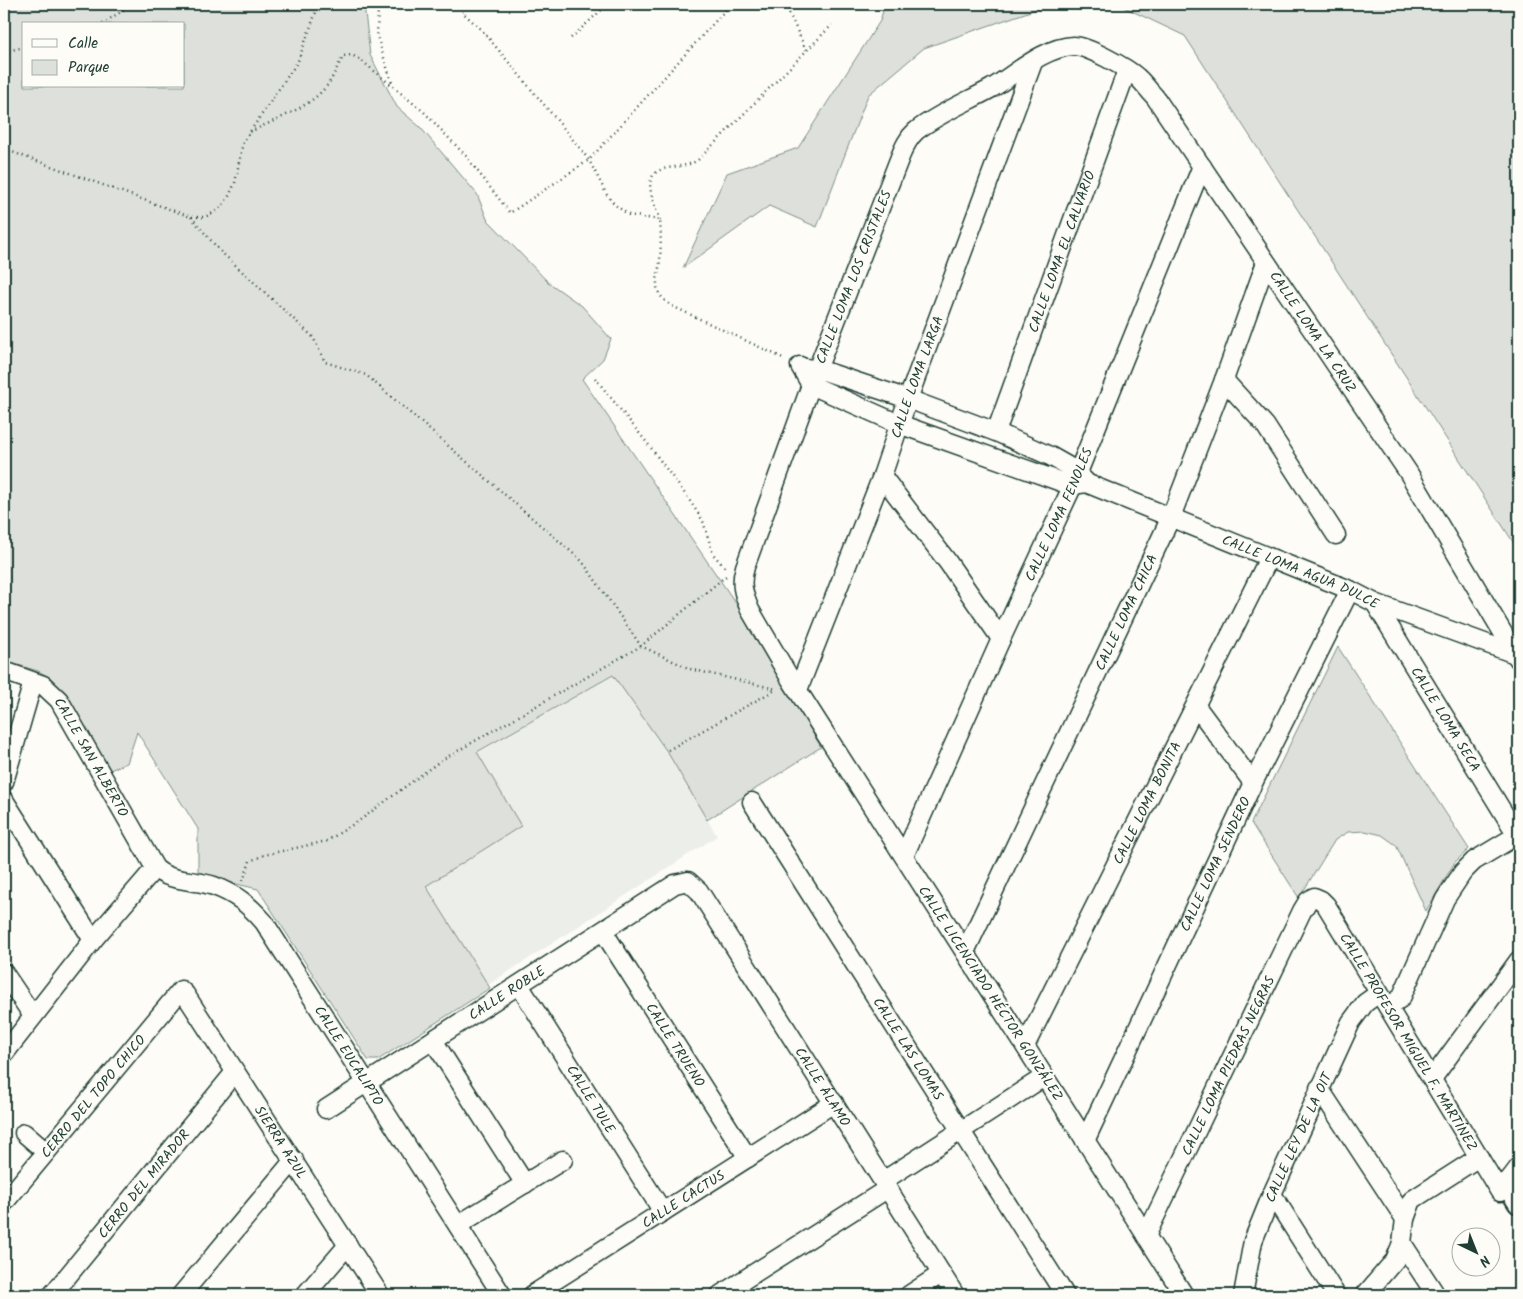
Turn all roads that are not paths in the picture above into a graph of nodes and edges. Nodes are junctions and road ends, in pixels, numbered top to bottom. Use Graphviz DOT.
graph roads {
  1 [pos="1074,46"];
  2 [pos="1033,62"];
  3 [pos="1127,70"];
  4 [pos="1202,166"];
  5 [pos="1266,262"];
  6 [pos="800,366"];
  7 [pos="814,377"];
  8 [pos="1224,380"];
  9 [pos="908,399"];
  10 [pos="899,424"];
  11 [pos="996,432"];
  12 [pos="882,476"];
  13 [pos="1080,480"];
  14 [pos="1171,517"];
  15 [pos="1336,535"];
  16 [pos="1269,558"];
  17 [pos="1350,590"];
  18 [pos="745,598"];
  19 [pos="1375,603"];
  20 [pos="1001,639"];
  21 [pos="1517,657"];
  22 [pos="4,671"];
  23 [pos="33,682"];
  24 [pos="794,685"];
  25 [pos="1196,706"];
  26 [pos="4,782"];
  27 [pos="1253,783"];
  28 [pos="4,800"];
  29 [pos="752,802"];
  30 [pos="1518,834"];
  31 [pos="904,856"];
  32 [pos="156,868"];
  33 [pos="688,881"];
  34 [pos="1312,898"];
  35 [pos="603,931"];
  36 [pos="93,940"];
  37 [pos="965,952"];
  38 [pos="1519,960"];
  39 [pos="4,973"];
  40 [pos="519,985"];
  41 [pos="181,990"];
  42 [pos="1383,1000"];
  43 [pos="33,1016"];
  44 [pos="434,1040"];
  45 [pos="1025,1046"];
  46 [pos="4,1054"];
  47 [pos="235,1072"];
  48 [pos="1044,1077"];
  49 [pos="1432,1079"];
  50 [pos="367,1083"];
  51 [pos="1319,1088"];
  52 [pos="834,1103"];
  53 [pos="326,1109"];
  54 [pos="960,1131"];
  55 [pos="24,1133"];
  56 [pos="1085,1141"];
  57 [pos="46,1152"];
  58 [pos="1479,1157"];
  59 [pos="748,1158"];
  60 [pos="294,1160"];
  61 [pos="563,1160"];
  62 [pos="525,1184"];
  63 [pos="885,1185"];
  64 [pos="1511,1186"];
  65 [pos="1272,1194"];
  66 [pos="4,1203"];
  67 [pos="664,1212"];
  68 [pos="1405,1220"];
  69 [pos="458,1225"];
  70 [pos="1146,1236"];
  71 [pos="1402,1242"];
  72 [pos="348,1245"];
  73 [pos="941,1274"];
  74 [pos="52,1295"];
  75 [pos="181,1295"];
  76 [pos="305,1295"];
  77 [pos="380,1295"];
  78 [pos="502,1295"];
  79 [pos="532,1295"];
  80 [pos="720,1295"];
  81 [pos="909,1295"];
  82 [pos="954,1295"];
  83 [pos="1064,1295"];
  84 [pos="1184,1295"];
  85 [pos="1243,1295"];
  86 [pos="1336,1295"];
  87 [pos="1365,1295"];
  88 [pos="1436,1295"];
  1 -- 2 [label="street, CALLE LOMA LOS CRISTALES"];
  1 -- 3 [label="street, CALLE LOMA LA CRUZ"];
  2 -- 7 [label="street, CALLE LOMA LOS CRISTALES"];
  2 -- 9 [label="street, CALLE LOMA LARGA"];
  3 -- 4 [label="street, CALLE LOMA LA CRUZ"];
  3 -- 11 [label="street, CALLE LOMA EL CALVARIO"];
  4 -- 5 [label="street, CALLE LOMA LA CRUZ"];
  4 -- 13 [label="street, CALLE LOMA FENOLES"];
  5 -- 8 [label="street, CALLE LOMA CHICA"];
  5 -- 21 [label="street, CALLE LOMA LA CRUZ"];
  6 -- 7 [label="street, CALLE LOMA AGUA DULCE"];
  7 -- 9 [label="street, CALLE LOMA AGUA DULCE"];
  7 -- 10 [label="street, CALLE LOMA AGUA DULCE"];
  7 -- 18 [label="street, CALLE LOMA LOS CRISTALES"];
  8 -- 14 [label="street, CALLE LOMA CHICA"];
  8 -- 15 [label="street"];
  9 -- 10 [label="street, CALLE LOMA LARGA"];
  9 -- 11 [label="street, CALLE LOMA AGUA DULCE"];
  10 -- 12 [label="street, CALLE LOMA LARGA"];
  10 -- 13 [label="street, CALLE LOMA AGUA DULCE"];
  11 -- 13 [label="street, CALLE LOMA AGUA DULCE"];
  12 -- 20 [label="street"];
  12 -- 24 [label="street, CALLE LOMA LARGA"];
  13 -- 14 [label="street, CALLE LOMA AGUA DULCE"];
  13 -- 20 [label="street, CALLE LOMA FENOLES"];
  14 -- 16 [label="street, CALLE LOMA AGUA DULCE"];
  14 -- 37 [label="street, CALLE LOMA CHICA"];
  16 -- 17 [label="street, CALLE LOMA AGUA DULCE"];
  16 -- 25 [label="street, CALLE LOMA BONITA"];
  17 -- 19 [label="street, CALLE LOMA AGUA DULCE"];
  17 -- 27 [label="street, CALLE LOMA SENDERO"];
  18 -- 24 [label="street, CALLE LICENCIADO HÉCTOR GONZÁLEZ"];
  19 -- 21 [label="street, CALLE LOMA AGUA DULCE"];
  19 -- 30 [label="street, CALLE LOMA SECA"];
  20 -- 31 [label="street, CALLE LOMA FENOLES"];
  22 -- 23 [label="street, CALLE SAN ALBERTO"];
  23 -- 26 [label="street"];
  23 -- 32 [label="street, CALLE SAN ALBERTO"];
  24 -- 31 [label="street, CALLE LICENCIADO HÉCTOR GONZÁLEZ"];
  25 -- 27 [label="street"];
  25 -- 45 [label="street, CALLE LOMA BONITA"];
  27 -- 56 [label="street, CALLE LOMA SENDERO"];
  28 -- 36 [label="street"];
  29 -- 54 [label="street, CALLE LAS LOMAS"];
  30 -- 42 [label="street, CALLE LEY DE LA OIT"];
  31 -- 37 [label="street, CALLE LICENCIADO HÉCTOR GONZÁLEZ"];
  32 -- 36 [label="street"];
  32 -- 50 [label="street, CALLE EUCALIPTO"];
  33 -- 35 [label="street, CALLE ROBLE"];
  33 -- 52 [label="street, CALLE ÁLAMO"];
  34 -- 42 [label="street, CALLE PROFESOR MIGUEL F. MARTÍNEZ"];
  34 -- 70 [label="street, CALLE LOMA PIEDRAS NEGRAS"];
  35 -- 40 [label="street, CALLE ROBLE"];
  35 -- 59 [label="street, CALLE TRUENO"];
  36 -- 43 [label="street"];
  37 -- 45 [label="street, CALLE LICENCIADO HÉCTOR GONZÁLEZ"];
  38 -- 49 [label="street"];
  39 -- 43 [label="street"];
  40 -- 44 [label="street, CALLE ROBLE"];
  40 -- 67 [label="street, CALLE TULE"];
  41 -- 47 [label="street, SIERRA AZUL"];
  41 -- 57 [label="street, CERRO DEL TOPO CHICO"];
  42 -- 49 [label="street, CALLE PROFESOR MIGUEL F. MARTÍNEZ"];
  42 -- 51 [label="street, CALLE LEY DE LA OIT"];
  43 -- 46 [label="street"];
  44 -- 50 [label="street, CALLE ROBLE"];
  44 -- 62 [label="street"];
  45 -- 48 [label="street, CALLE LICENCIADO HÉCTOR GONZÁLEZ"];
  47 -- 60 [label="street, SIERRA AZUL"];
  47 -- 74 [label="street, CERRO DEL MIRADOR"];
  48 -- 54 [label="street"];
  48 -- 56 [label="street, CALLE LICENCIADO HÉCTOR GONZÁLEZ"];
  49 -- 58 [label="street, CALLE PROFESOR MIGUEL F. MARTÍNEZ"];
  50 -- 53 [label="street, CALLE ROBLE"];
  50 -- 69 [label="street, CALLE EUCALIPTO"];
  51 -- 65 [label="street, CALLE LEY DE LA OIT"];
  51 -- 68 [label="street"];
  52 -- 59 [label="street, CALLE CACTUS"];
  52 -- 63 [label="street, CALLE ÁLAMO"];
  54 -- 63 [label="street"];
  54 -- 83 [label="street, CALLE LAS LOMAS"];
  55 -- 57 [label="street"];
  56 -- 70 [label="street, CALLE LICENCIADO HÉCTOR GONZÁLEZ"];
  57 -- 66 [label="street, CERRO DEL TOPO CHICO"];
  58 -- 64 [label="street, CALLE PROFESOR MIGUEL F. MARTÍNEZ"];
  58 -- 68 [label="street"];
  59 -- 67 [label="street, CALLE CACTUS"];
  60 -- 72 [label="street, SIERRA AZUL"];
  60 -- 75 [label="street"];
  61 -- 62 [label="street"];
  62 -- 69 [label="street"];
  63 -- 73 [label="street, CALLE ÁLAMO"];
  63 -- 80 [label="street"];
  65 -- 85 [label="street, CALLE LEY DE LA OIT"];
  65 -- 86 [label="street"];
  67 -- 79 [label="street, CALLE CACTUS"];
  68 -- 71 [label="street"];
  69 -- 78 [label="street, CALLE EUCALIPTO"];
  70 -- 84 [label="street, CALLE LICENCIADO HÉCTOR GONZÁLEZ"];
  71 -- 87 [label="street"];
  71 -- 88 [label="street"];
  72 -- 76 [label="street"];
  72 -- 77 [label="street, SIERRA AZUL"];
  73 -- 81 [label="street"];
  73 -- 82 [label="street, CALLE ÁLAMO"];
}
